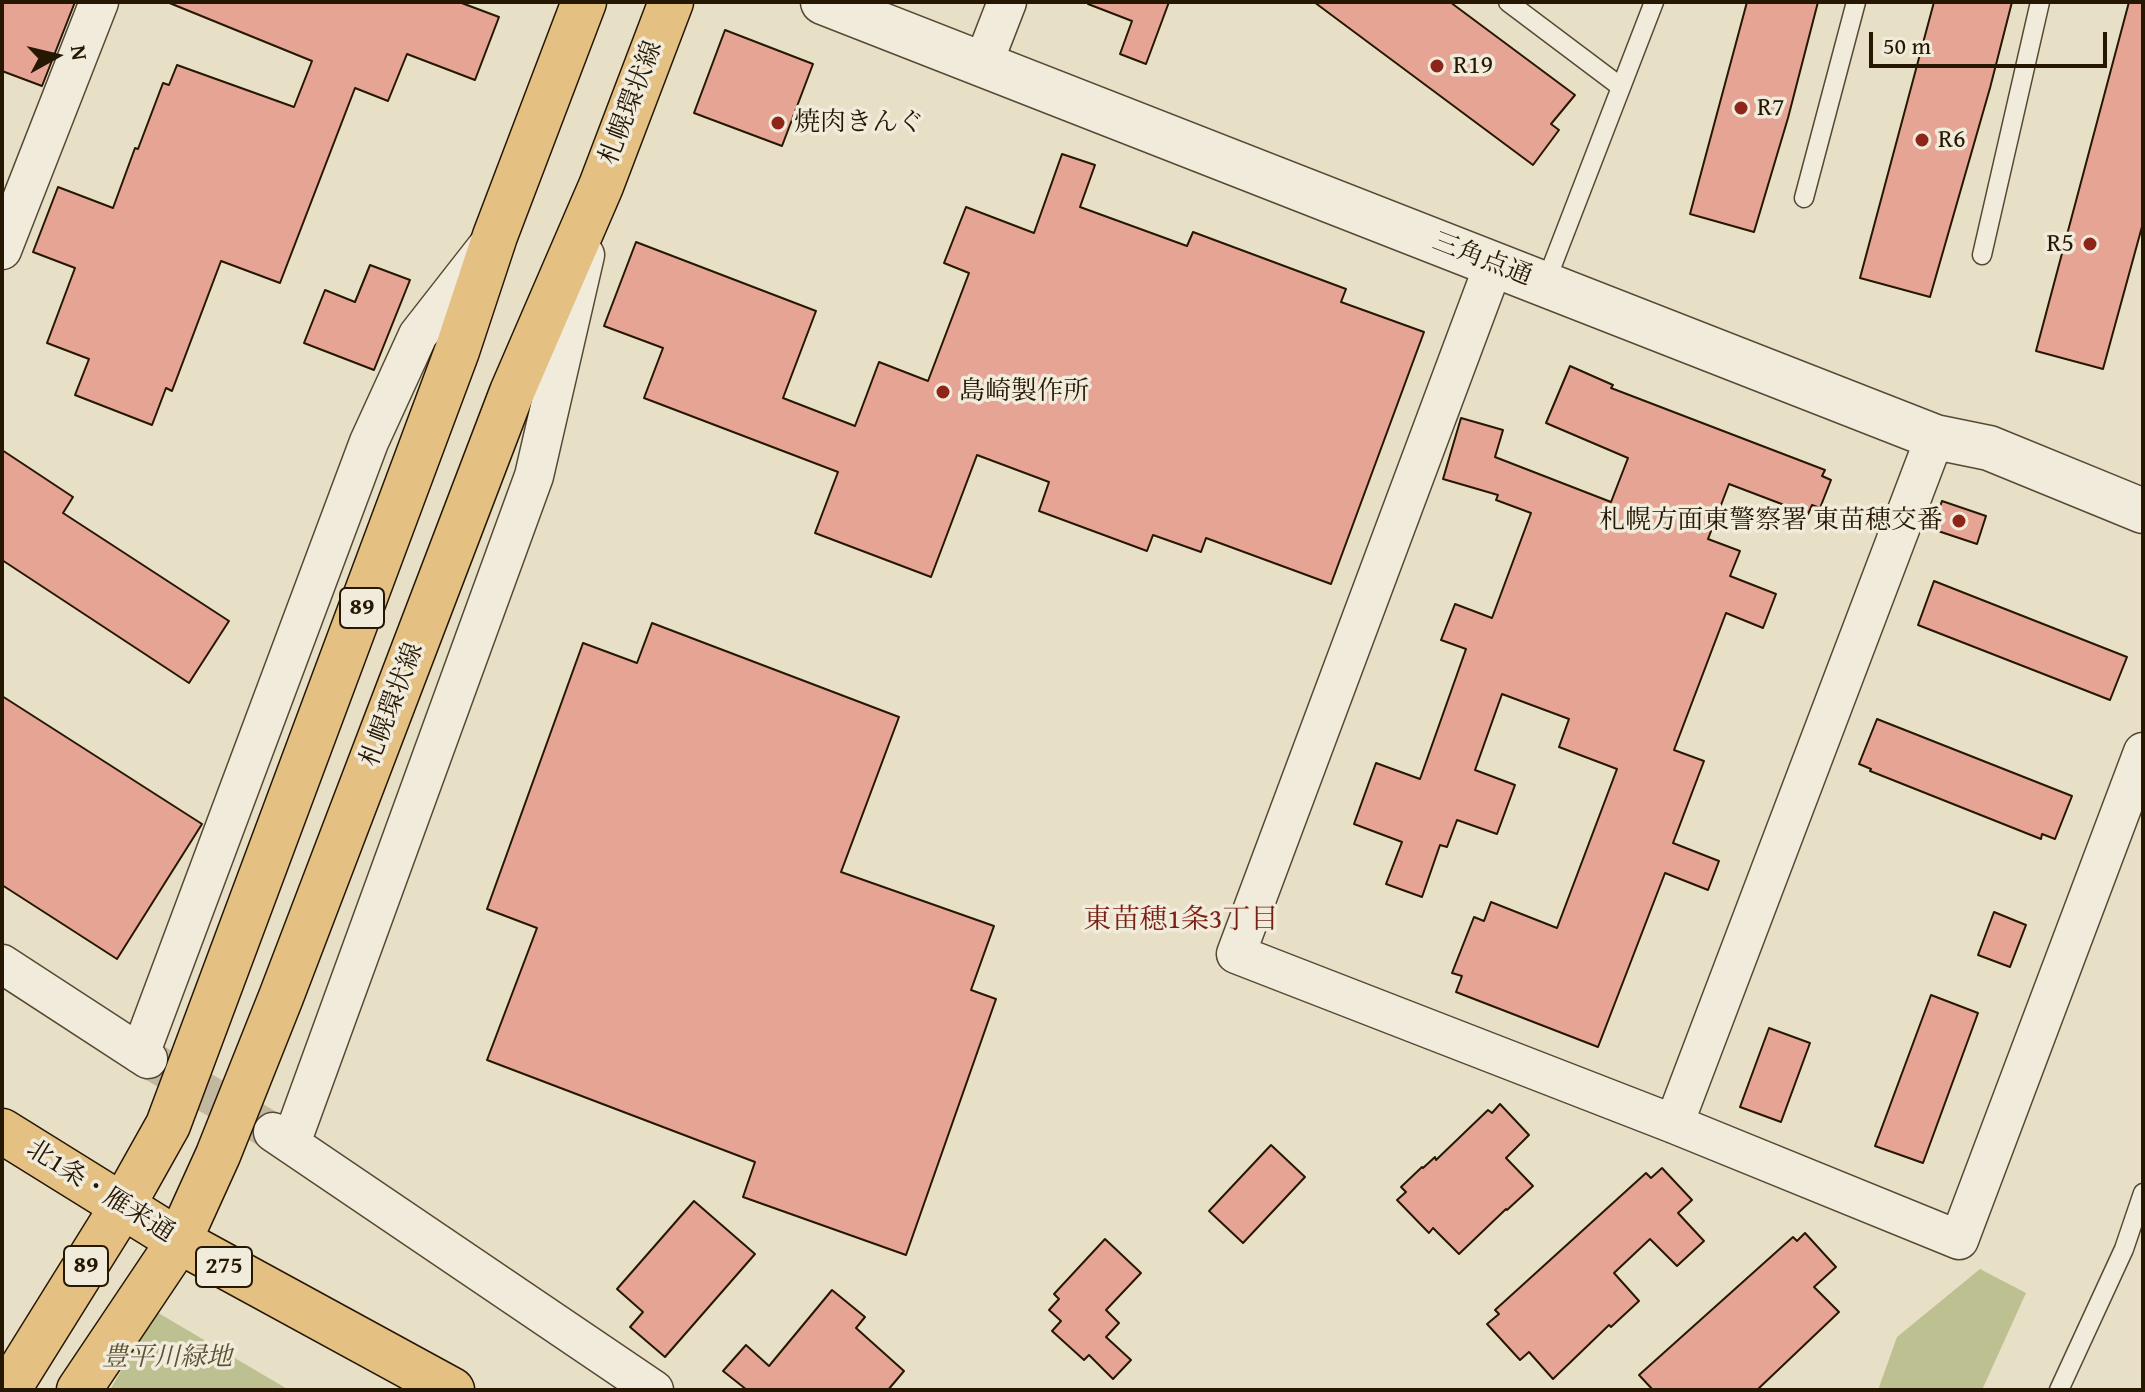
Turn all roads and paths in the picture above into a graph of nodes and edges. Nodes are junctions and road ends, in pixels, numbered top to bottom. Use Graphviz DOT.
graph roads {
  1 [pos="99,2"];
  2 [pos="584,2"];
  3 [pos="671,2"];
  4 [pos="823,2"];
  5 [pos="1007,2"];
  6 [pos="1508,2"];
  7 [pos="1654,2"];
  8 [pos="1856,2"];
  9 [pos="2040,2"];
  10 [pos="983,64"];
  11 [pos="1621,87"];
  12 [pos="601,186"];
  13 [pos="1804,198"];
  14 [pos="9,208"];
  15 [pos="495,236"];
  16 [pos="2,250"];
  17 [pos="1982,255"];
  18 [pos="1494,264"];
  19 [pos="1545,284"];
  20 [pos="1935,437"];
  21 [pos="2143,511"];
  22 [pos="2143,752"];
  23 [pos="2,964"];
  24 [pos="1674,1124"];
  25 [pos="2,1131"];
  26 [pos="2143,1193"];
  27 [pos="122,1207"];
  28 [pos="179,1241"];
  29 [pos="8,1390"];
  30 [pos="79,1390"];
  31 [pos="452,1390"];
  32 [pos="654,1390"];
  33 [pos="2059,1390"];
  1 -- 14 [label="street"];
  2 -- 15 [label="main road, 89"];
  3 -- 12 [label="main road, 札幌環状線 / 89"];
  4 -- 10 [label="street, 三角点通"];
  5 -- 10 [label="street"];
  6 -- 11 [label="lane"];
  7 -- 11 [label="lane"];
  8 -- 13 [label="lane"];
  9 -- 17 [label="lane"];
  10 -- 18 [label="street, 三角点通"];
  11 -- 19 [label="lane"];
  12 -- 28 [label="main road, 札幌環状線 / 89"];
  12 -- 32 [label="street"];
  14 -- 16 [label="street"];
  15 -- 23 [label="street"];
  15 -- 27 [label="main road, 89"];
  18 -- 19 [label="street, 三角点通"];
  18 -- 24 [label="street"];
  19 -- 20 [label="street, 三角点通"];
  20 -- 21 [label="street, 三角点通"];
  20 -- 24 [label="street"];
  22 -- 24 [label="street"];
  25 -- 27 [label="main road, 北1条・雁来通 / 275"];
  26 -- 33 [label="lane"];
  27 -- 28 [label="main road, 北1条・雁来通 / 275"];
  27 -- 29 [label="main road, 89"];
  28 -- 30 [label="main road, 札幌環状線 / 89"];
  28 -- 31 [label="main road, 北1条・雁来通 / 275"];
}
